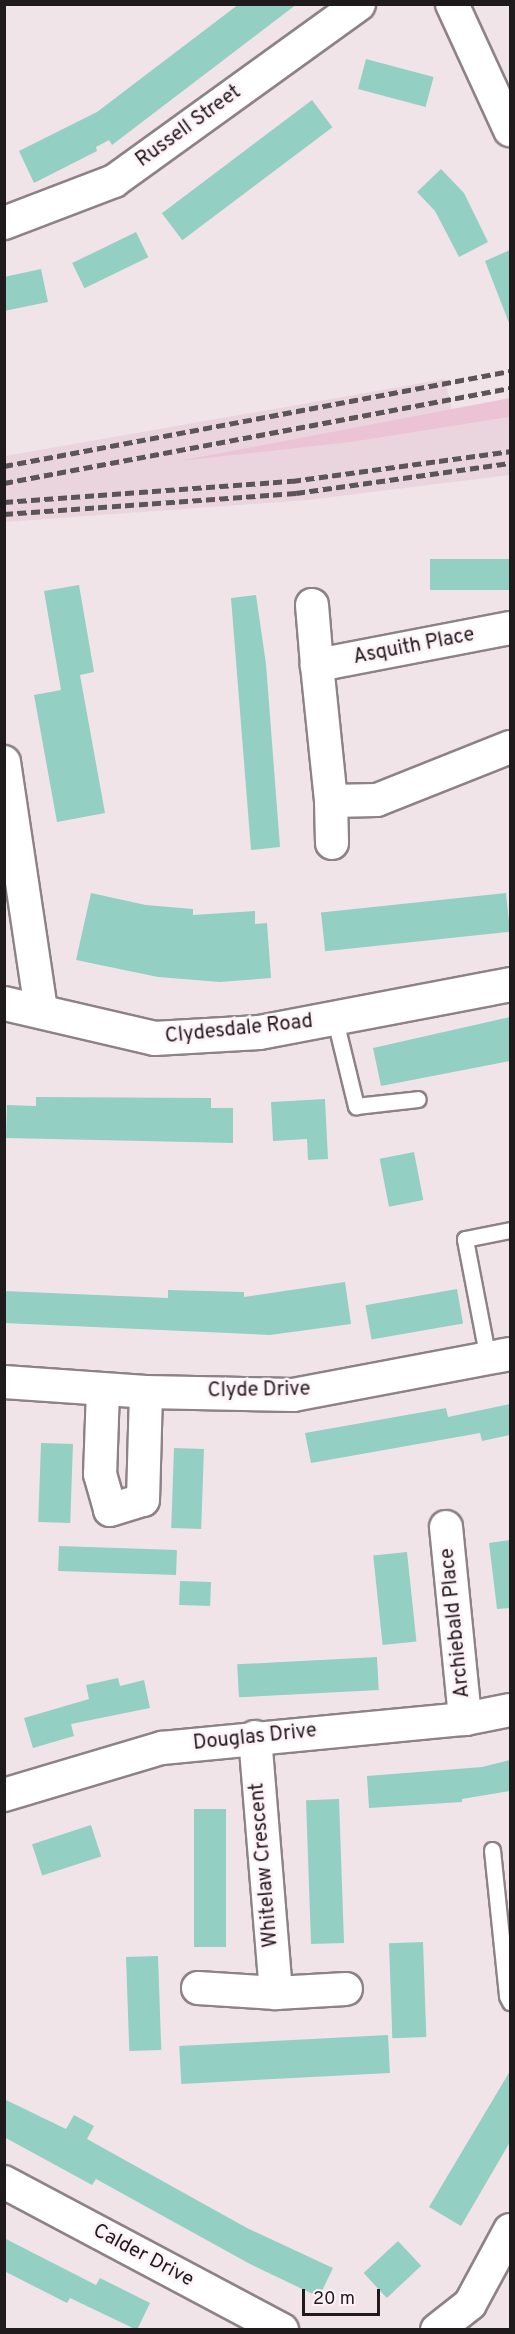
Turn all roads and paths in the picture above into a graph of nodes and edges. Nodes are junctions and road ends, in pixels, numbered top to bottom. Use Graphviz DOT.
graph roads {
  1 [pos="359,4"];
  2 [pos="452,4"];
  3 [pos="510,130"];
  4 [pos="4,223"];
  5 [pos="312,605"];
  6 [pos="510,628"];
  7 [pos="317,665"];
  8 [pos="510,747"];
  9 [pos="4,762"];
  10 [pos="331,801"];
  11 [pos="332,843"];
  12 [pos="510,984"];
  13 [pos="4,1003"];
  14 [pos="41,1009"];
  15 [pos="334,1020"];
  16 [pos="418,1099"];
  17 [pos="510,1230"];
  18 [pos="499,1357"];
  19 [pos="4,1382"];
  20 [pos="103,1390"];
  21 [pos="146,1392"];
  22 [pos="446,1527"];
  23 [pos="510,1710"];
  24 [pos="465,1719"];
  25 [pos="255,1737"];
  26 [pos="4,1795"];
  27 [pos="492,1851"];
  28 [pos="198,1988"];
  29 [pos="346,1989"];
  30 [pos="276,1993"];
  31 [pos="510,2002"];
  32 [pos="4,2182"];
  33 [pos="510,2230"];
  34 [pos="282,2330"];
  35 [pos="437,2330"];
  1 -- 4 [label="street, Russell Street"];
  2 -- 3 [label="street"];
  5 -- 7 [label="street"];
  6 -- 7 [label="street, Asquith Place"];
  7 -- 10 [label="street"];
  8 -- 10 [label="street"];
  9 -- 14 [label="street"];
  10 -- 11 [label="street"];
  12 -- 15 [label="main road, Clydesdale Road"];
  13 -- 14 [label="main road, Clydesdale Road"];
  14 -- 15 [label="main road, Clydesdale Road"];
  15 -- 16 [label="lane"];
  17 -- 18 [label="lane"];
  18 -- 21 [label="street, Clyde Drive"];
  19 -- 20 [label="street, Clyde Drive"];
  20 -- 21 [label="street, Clyde Drive"];
  20 -- 21 [label="street"];
  22 -- 24 [label="street, Archiebald Place"];
  23 -- 24 [label="street, Douglas Drive"];
  24 -- 25 [label="street, Douglas Drive"];
  25 -- 26 [label="street, Douglas Drive"];
  25 -- 30 [label="street, Whitelaw Crescent"];
  27 -- 31 [label="lane"];
  28 -- 30 [label="street"];
  29 -- 30 [label="street"];
  32 -- 34 [label="street, Calder Drive"];
  33 -- 35 [label="street"];
}
